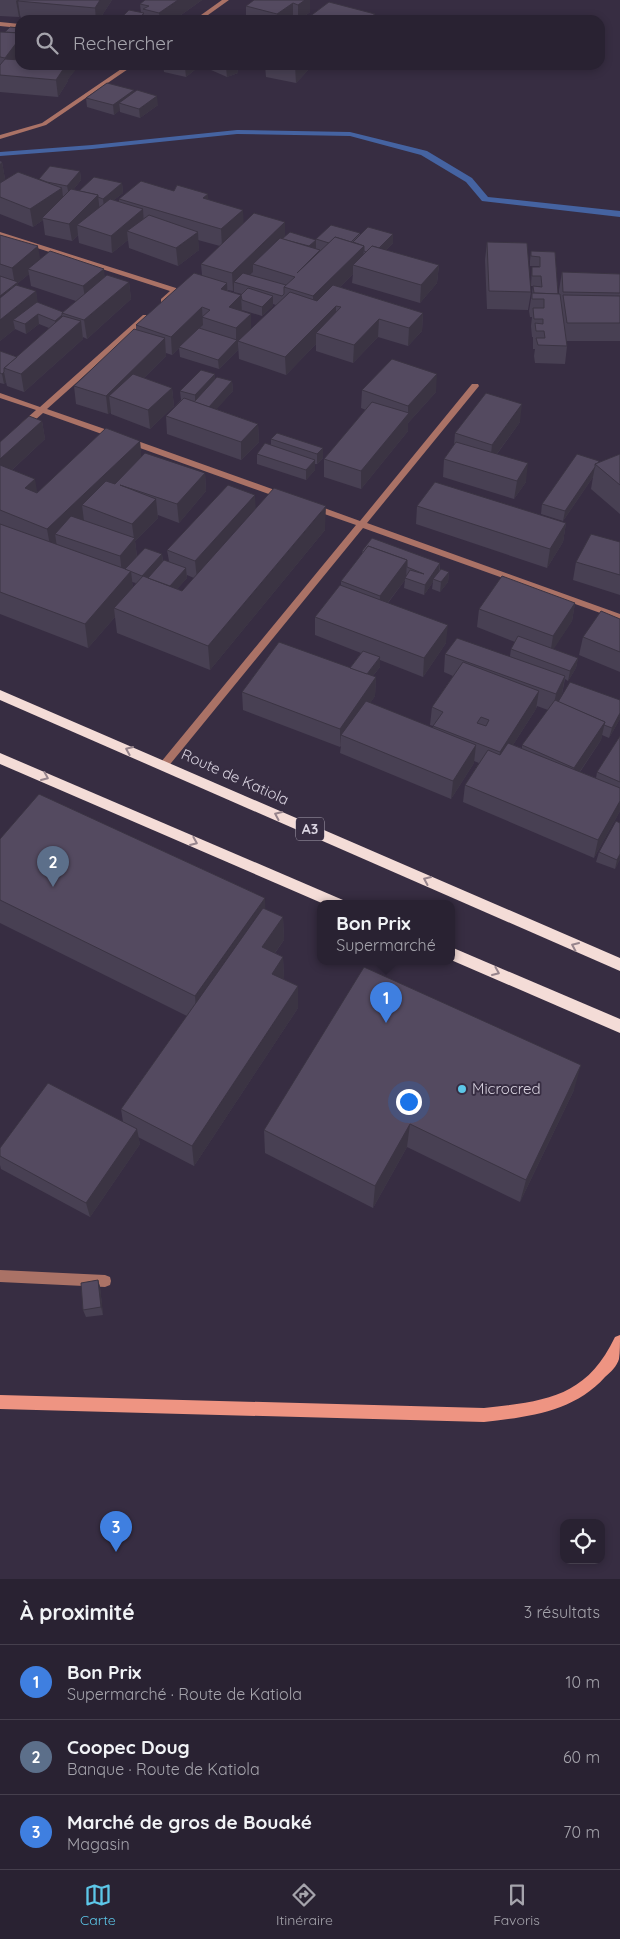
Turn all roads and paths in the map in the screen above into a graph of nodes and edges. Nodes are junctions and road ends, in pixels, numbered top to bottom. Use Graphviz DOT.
graph roads {
  1 [pos="226,0"];
  2 [pos="204,15"];
  3 [pos="0,24"];
  4 [pos="15,26"];
  5 [pos="124,70"];
  6 [pos="0,137"];
  7 [pos="0,234"];
  8 [pos="159,305"];
  9 [pos="152,312"];
  10 [pos="475,386"];
  11 [pos="0,395"];
  12 [pos="41,410"];
  13 [pos="14,434"];
  14 [pos="289,498"];
  15 [pos="307,505"];
  16 [pos="362,525"];
  17 [pos="620,617"];
  18 [pos="0,695"];
  19 [pos="0,758"];
  20 [pos="164,765"];
  21 [pos="329,900"];
  22 [pos="455,955"];
  23 [pos="620,965"];
  24 [pos="620,1026"];
  25 [pos="0,1276"];
  26 [pos="105,1280"];
  27 [pos="620,1342"];
  28 [pos="0,1402"];
  1 -- 2 [label="street"];
  3 -- 4 [label="street"];
  5 -- 6 [label="street"];
  7 -- 8 [label="street"];
  9 -- 12 [label="street"];
  10 -- 16 [label="street"];
  11 -- 12 [label="street"];
  12 -- 13 [label="street"];
  12 -- 14 [label="street"];
  15 -- 16 [label="street"];
  16 -- 17 [label="street"];
  16 -- 20 [label="street"];
  20 -- 18 [label="highway, Route de Katiola / A3, one-way"];
  19 -- 21 [label="highway, one-way"];
  23 -- 20 [label="highway, Route de Katiola / A3, one-way"];
  22 -- 24 [label="highway, one-way"];
  25 -- 26 [label="street"];
  27 -- 28 [label="main road"];
}
